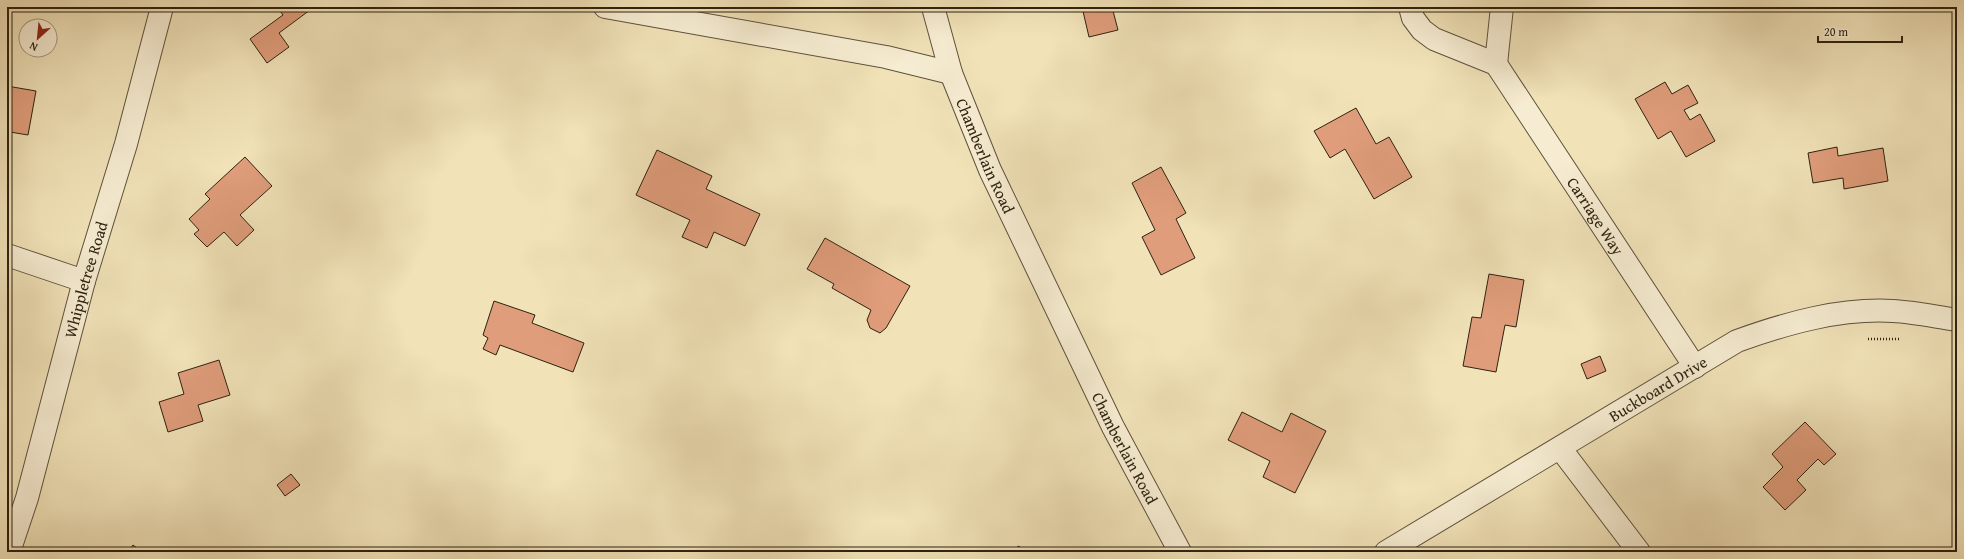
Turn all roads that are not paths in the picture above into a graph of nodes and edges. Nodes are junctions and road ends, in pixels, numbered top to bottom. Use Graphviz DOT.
graph roads {
  1 [pos="162,7"];
  2 [pos="605,7"];
  3 [pos="933,7"];
  4 [pos="1410,7"];
  5 [pos="1502,7"];
  6 [pos="1496,64"];
  7 [pos="951,73"];
  8 [pos="7,255"];
  9 [pos="84,281"];
  10 [pos="1957,320"];
  11 [pos="1695,367"];
  12 [pos="1560,448"];
  13 [pos="9,552"];
  14 [pos="1180,552"];
  15 [pos="1386,552"];
  16 [pos="1639,552"];
  1 -- 9 [label="street, Whippletree Road"];
  2 -- 7 [label="street"];
  3 -- 7 [label="street, Chamberlain Road"];
  4 -- 6 [label="street"];
  5 -- 6 [label="street"];
  6 -- 11 [label="street, Carriage Way"];
  7 -- 14 [label="street, Chamberlain Road"];
  8 -- 9 [label="street"];
  9 -- 13 [label="street, Whippletree Road"];
  10 -- 11 [label="street, Buckboard Drive"];
  11 -- 12 [label="street, Buckboard Drive"];
  12 -- 15 [label="street, Buckboard Drive"];
  12 -- 16 [label="street"];
}
